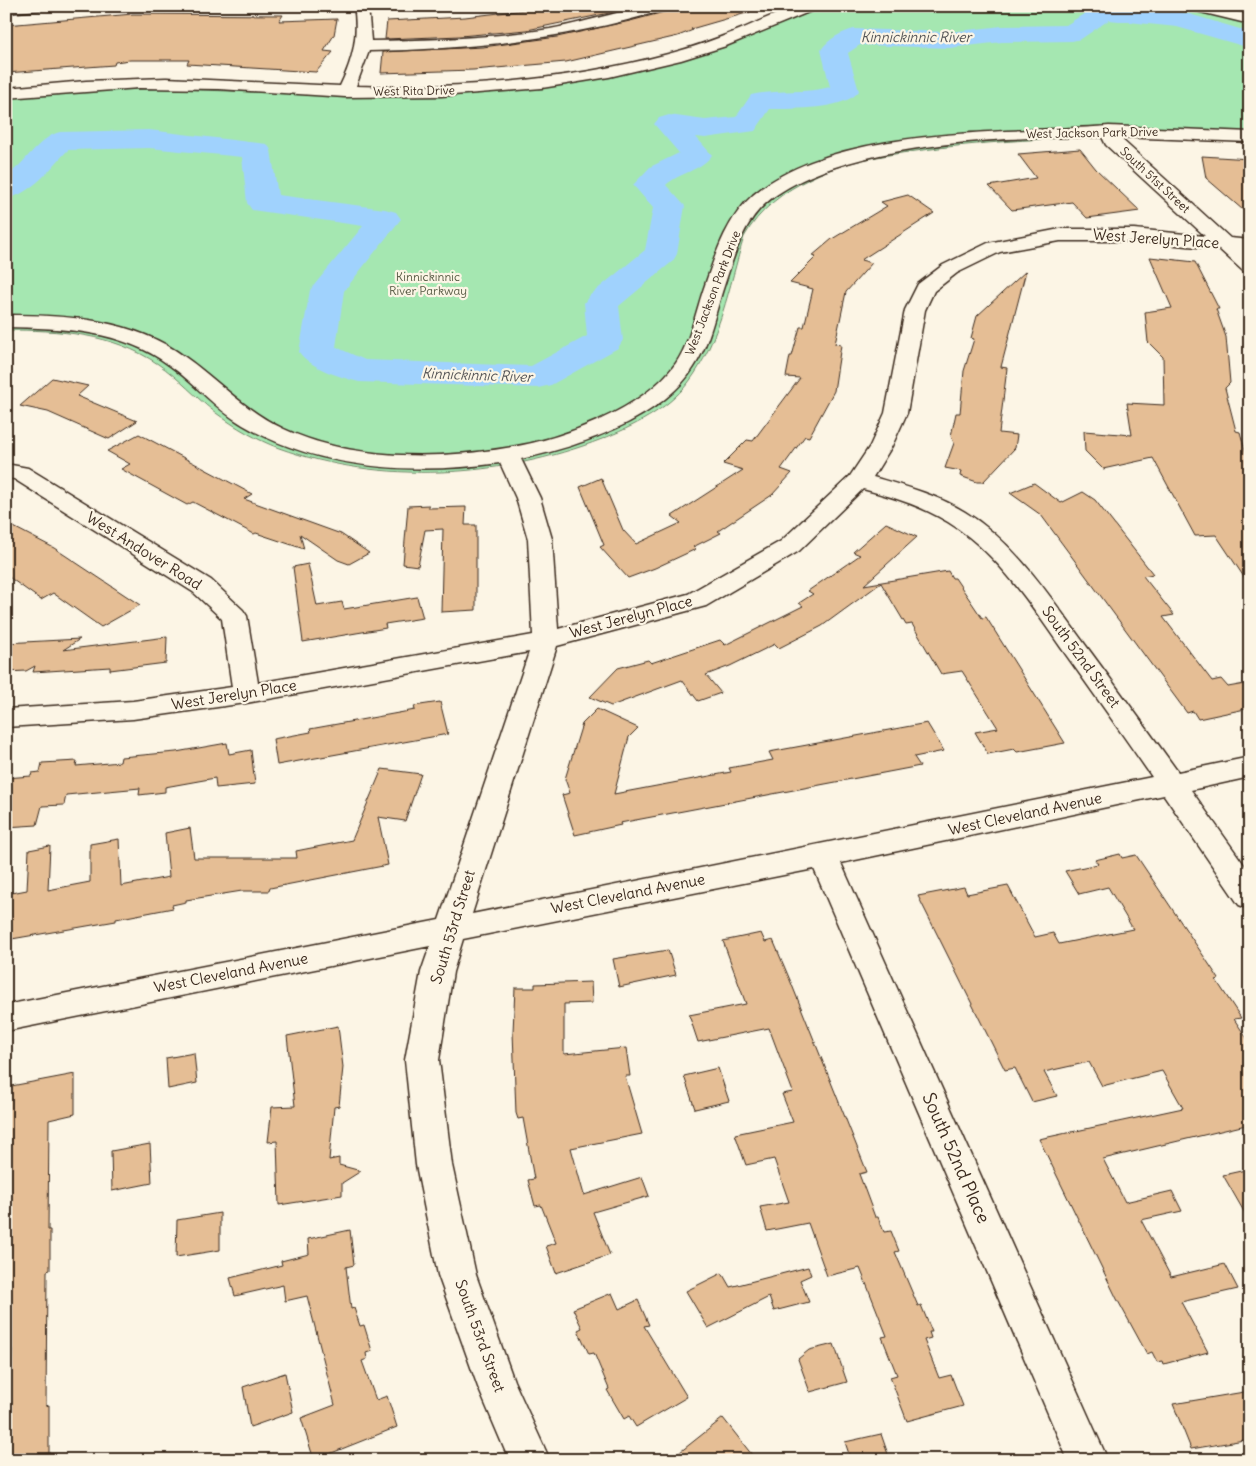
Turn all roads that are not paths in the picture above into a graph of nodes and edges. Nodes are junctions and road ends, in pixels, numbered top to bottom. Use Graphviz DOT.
graph roads {
  1 [pos="39,6"];
  2 [pos="361,6"];
  3 [pos="662,6"];
  4 [pos="811,6"];
  5 [pos="1193,6"];
  6 [pos="6,9"];
  7 [pos="1250,20"];
  8 [pos="364,46"];
  9 [pos="346,92"];
  10 [pos="6,93"];
  11 [pos="1109,131"];
  12 [pos="1250,137"];
  13 [pos="1184,184"];
  14 [pos="1236,239"];
  15 [pos="1250,241"];
  16 [pos="1250,267"];
  17 [pos="6,321"];
  18 [pos="508,455"];
  19 [pos="6,471"];
  20 [pos="859,480"];
  21 [pos="546,641"];
  22 [pos="246,694"];
  23 [pos="6,718"];
  24 [pos="1250,767"];
  25 [pos="1172,783"];
  26 [pos="823,856"];
  27 [pos="1250,897"];
  28 [pos="450,929"];
  29 [pos="6,1018"];
  30 [pos="530,1460"];
  31 [pos="1088,1460"];
  1 -- 6 [label="street"];
  2 -- 8 [label="street"];
  3 -- 8 [label="street"];
  4 -- 9 [label="street, West Rita Drive"];
  5 -- 7 [label="street"];
  8 -- 9 [label="street"];
  9 -- 10 [label="street, West Rita Drive"];
  11 -- 12 [label="street, West Jackson Park Drive"];
  11 -- 13 [label="street, South 51st Street"];
  11 -- 14 [label="street, South 51st Street"];
  11 -- 18 [label="street, West Jackson Park Drive"];
  14 -- 15 [label="street, South 51st Street"];
  14 -- 16 [label="street, South 51st Street"];
  14 -- 20 [label="street, West Jerelyn Place"];
  17 -- 18 [label="street, West Jackson Park Drive"];
  18 -- 21 [label="street, South 53rd Street"];
  19 -- 22 [label="street, West Andover Road"];
  20 -- 21 [label="street, West Jerelyn Place"];
  20 -- 25 [label="street, South 52nd Street"];
  21 -- 22 [label="street, West Jerelyn Place"];
  21 -- 28 [label="street, South 53rd Street"];
  22 -- 23 [label="street, West Jerelyn Place"];
  24 -- 25 [label="street, West Cleveland Avenue"];
  25 -- 26 [label="street, West Cleveland Avenue"];
  25 -- 27 [label="street, South 52nd Street"];
  26 -- 28 [label="street, West Cleveland Avenue"];
  26 -- 31 [label="street, South 52nd Place"];
  28 -- 29 [label="street, West Cleveland Avenue"];
  28 -- 30 [label="street, South 53rd Street"];
}
